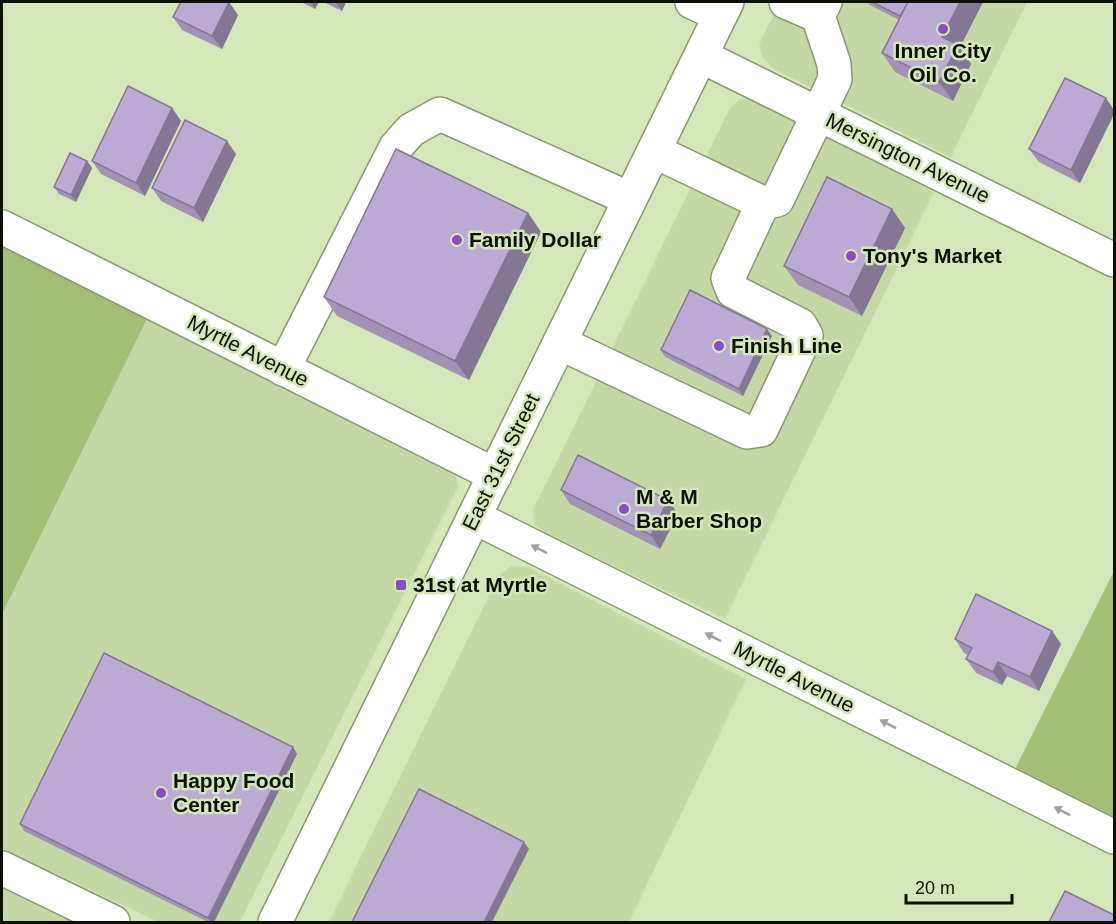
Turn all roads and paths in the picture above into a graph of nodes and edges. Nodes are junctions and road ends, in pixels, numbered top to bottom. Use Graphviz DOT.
graph roads {
  1 [pos="786,2"];
  2 [pos="713,6"];
  3 [pos="822,9"];
  4 [pos="701,56"];
  5 [pos="819,114"];
  6 [pos="654,151"];
  7 [pos="630,200"];
  8 [pos="763,203"];
  9 [pos="2,227"];
  10 [pos="1114,260"];
  11 [pos="560,343"];
  12 [pos="283,369"];
  13 [pos="495,475"];
  14 [pos="474,517"];
  15 [pos="1114,837"];
  16 [pos="2,868"];
  17 [pos="113,922"];
  18 [pos="275,922"];
  1 -- 3 [label="street"];
  2 -- 4 [label="street, East 31st Street"];
  3 -- 5 [label="street"];
  4 -- 5 [label="street, Mersington Avenue"];
  4 -- 6 [label="street, East 31st Street"];
  5 -- 8 [label="street"];
  5 -- 10 [label="street, Mersington Avenue"];
  6 -- 7 [label="street, East 31st Street"];
  6 -- 8 [label="street"];
  7 -- 11 [label="street, East 31st Street"];
  7 -- 12 [label="street"];
  8 -- 11 [label="street"];
  9 -- 12 [label="street, Myrtle Avenue"];
  11 -- 13 [label="street, East 31st Street"];
  12 -- 13 [label="street, Myrtle Avenue"];
  13 -- 14 [label="street, East 31st Street"];
  15 -- 14 [label="street, Myrtle Avenue, one-way"];
  14 -- 18 [label="street, East 31st Street"];
  16 -- 17 [label="street"];
}
